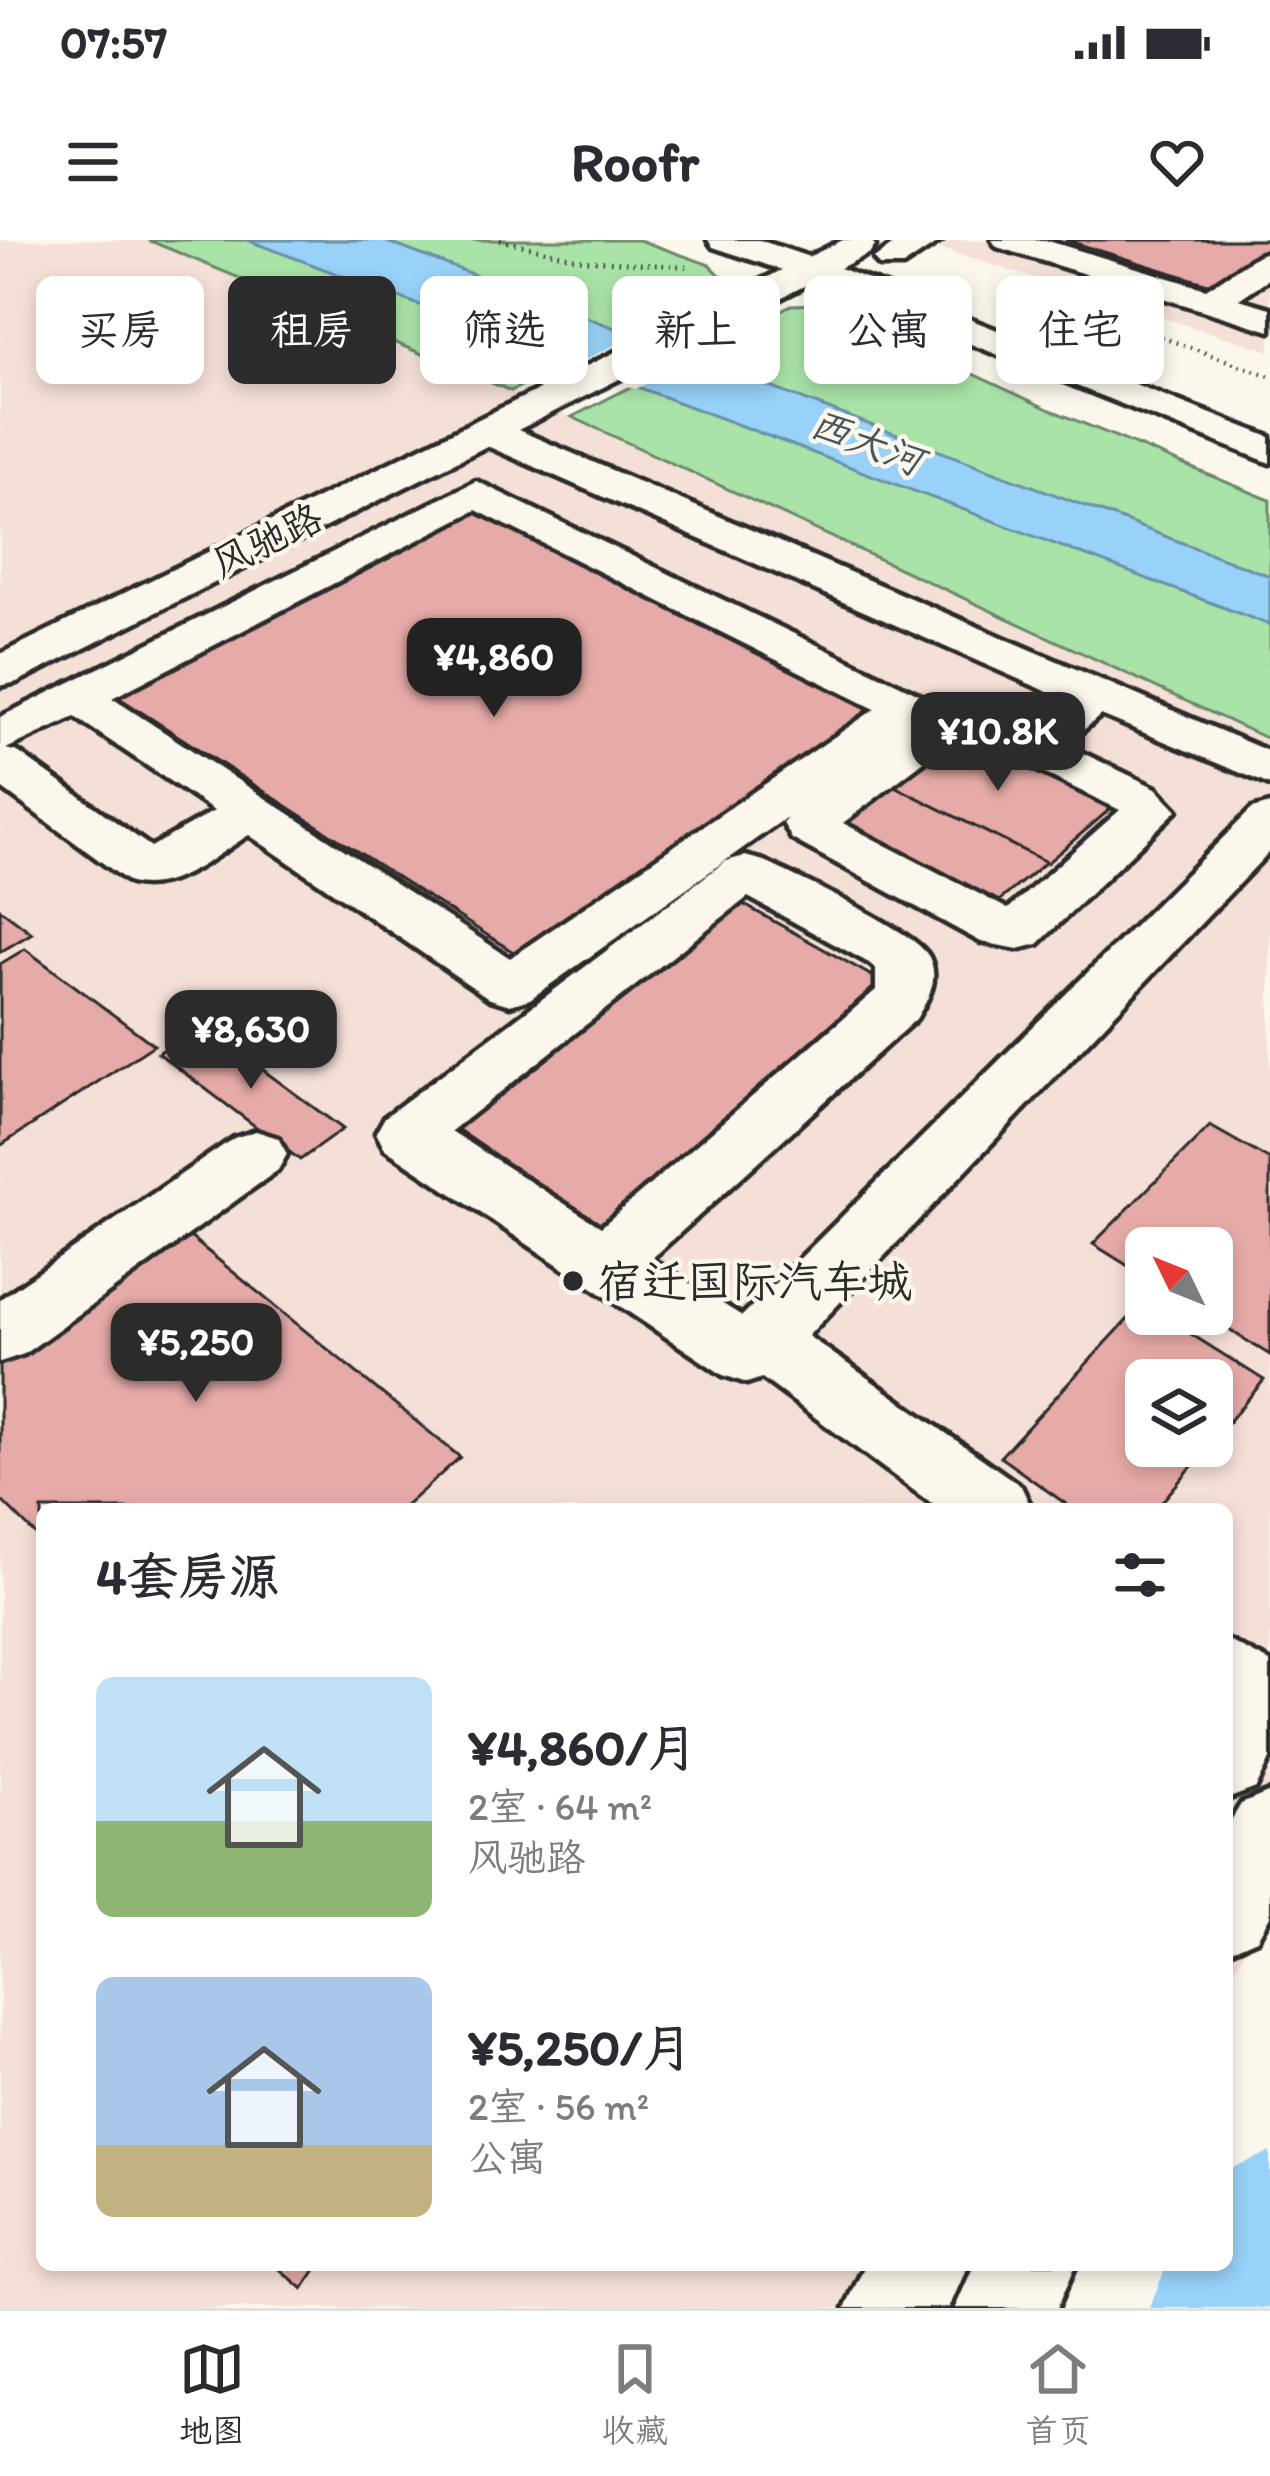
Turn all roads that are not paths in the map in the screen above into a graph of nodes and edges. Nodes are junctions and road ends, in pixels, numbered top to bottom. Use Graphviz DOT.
graph roads {
  1 [pos="725,240"];
  2 [pos="1009,240"];
  3 [pos="862,248"];
  4 [pos="930,258"];
  5 [pos="1270,262"];
  6 [pos="812,269"];
  7 [pos="1211,302"];
  8 [pos="1270,320"];
  9 [pos="486,431"];
  10 [pos="1267,446"];
  11 [pos="135,605"];
  12 [pos="192,638"];
  13 [pos="0,672"];
  14 [pos="1096,694"];
  15 [pos="77,696"];
  16 [pos="0,736"];
  17 [pos="1032,748"];
  18 [pos="0,763"];
  19 [pos="1270,770"];
  20 [pos="250,812"];
  21 [pos="1270,820"];
  22 [pos="256,1154"];
  23 [pos="604,1262"];
  24 [pos="0,1335"];
  25 [pos="761,1340"];
  26 [pos="986,1503"];
  27 [pos="1233,1682"];
  28 [pos="1233,1748"];
  29 [pos="1270,1833"];
  30 [pos="1233,1899"];
  31 [pos="916,2271"];
  32 [pos="1025,2271"];
  33 [pos="894,2308"];
  34 [pos="1004,2308"];
  1 -- 6 [label="street"];
  2 -- 7 [label="street"];
  3 -- 4 [label="street"];
  3 -- 6 [label="street, 风驰路"];
  5 -- 7 [label="street"];
  6 -- 9 [label="street, 风驰路"];
  6 -- 10 [label="street"];
  7 -- 8 [label="street"];
  9 -- 11 [label="street, 风驰路"];
  9 -- 14 [label="street"];
  11 -- 12 [label="street"];
  11 -- 13 [label="street, 风驰路"];
  12 -- 15 [label="street"];
  12 -- 20 [label="street"];
  14 -- 17 [label="street"];
  14 -- 19 [label="street"];
  15 -- 16 [label="street"];
  15 -- 20 [label="street"];
  17 -- 17 [label="street"];
  18 -- 20 [label="street"];
  21 -- 25 [label="street"];
  22 -- 24 [label="street"];
  23 -- 23 [label="street"];
  23 -- 25 [label="street"];
  25 -- 26 [label="street"];
  27 -- 28 [label="street"];
  29 -- 30 [label="street"];
  31 -- 33 [label="street"];
  32 -- 34 [label="street"];
}
